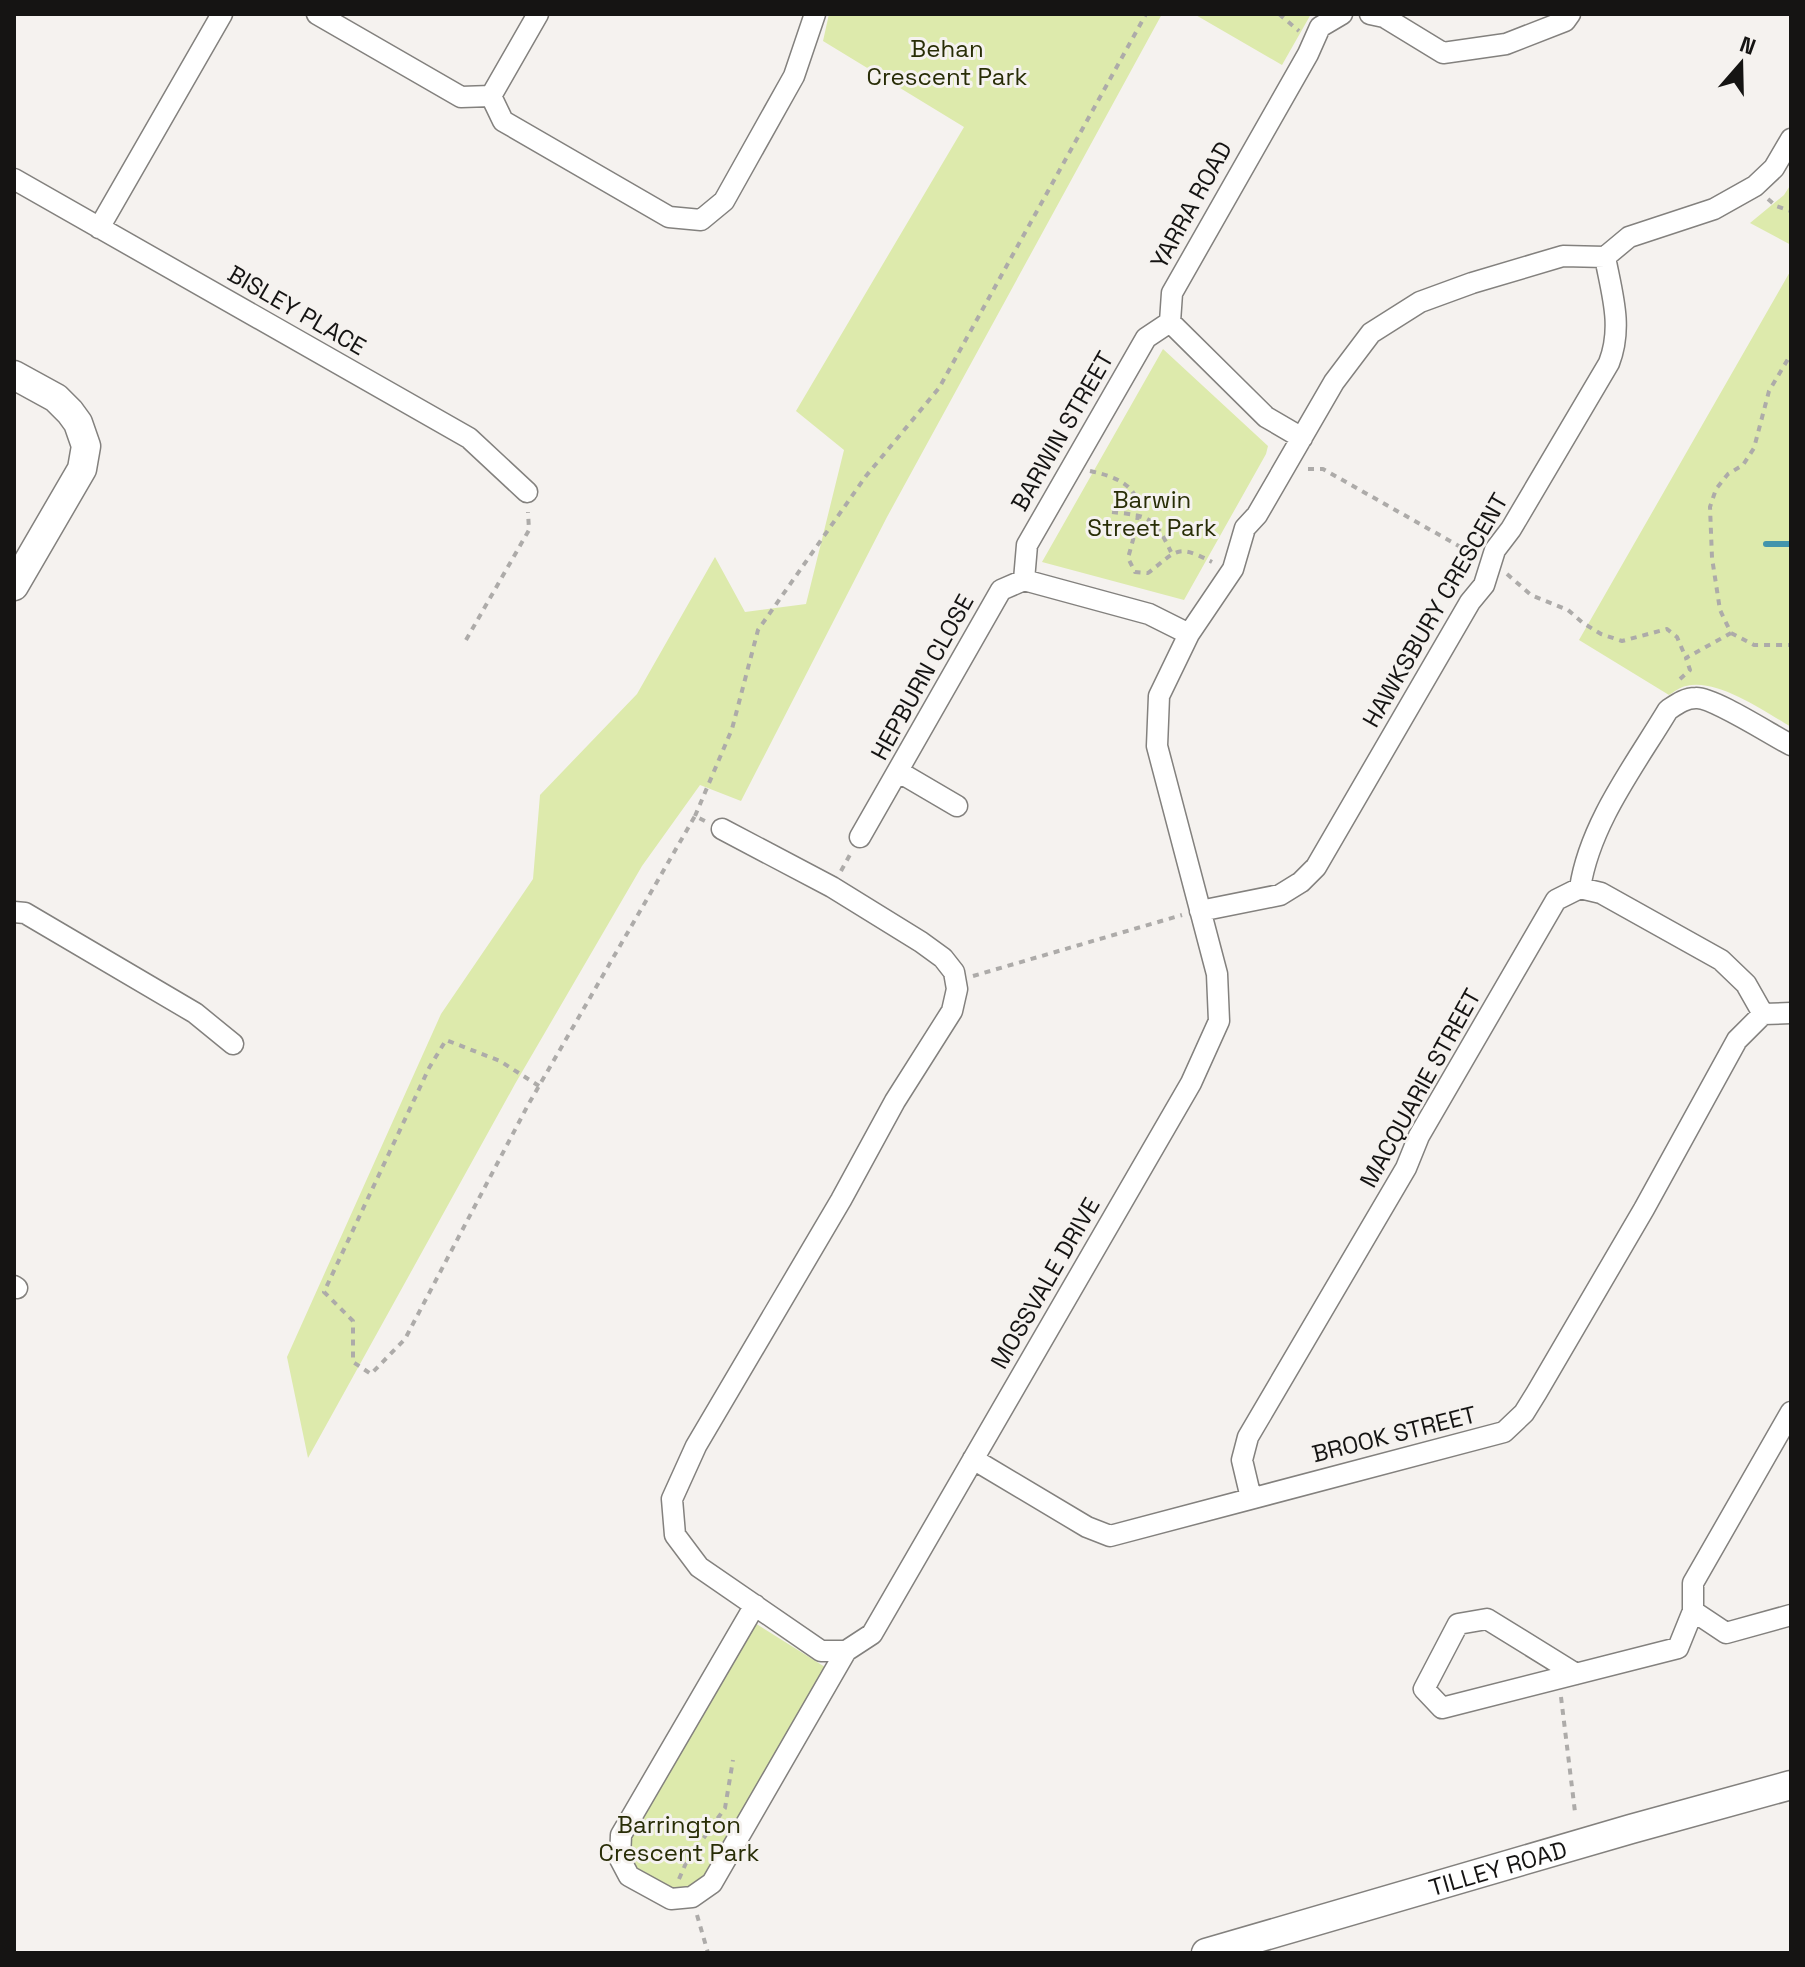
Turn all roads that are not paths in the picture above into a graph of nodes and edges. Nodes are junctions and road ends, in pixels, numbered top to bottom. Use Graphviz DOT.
graph roads {
  1 [pos="222,14"];
  2 [pos="317,14"];
  3 [pos="538,14"];
  4 [pos="815,14"];
  5 [pos="1342,14"];
  6 [pos="1370,14"];
  7 [pos="1570,14"];
  8 [pos="491,96"];
  9 [pos="1791,139"];
  10 [pos="14,179"];
  11 [pos="99,228"];
  12 [pos="1605,257"];
  13 [pos="1170,322"];
  14 [pos="14,375"];
  15 [pos="1302,438"];
  16 [pos="527,492"];
  17 [pos="1024,580"];
  18 [pos="14,586"];
  19 [pos="1189,634"];
  20 [pos="1791,745"];
  21 [pos="899,772"];
  22 [pos="957,806"];
  23 [pos="722,829"];
  24 [pos="860,837"];
  25 [pos="1580,888"];
  26 [pos="1200,911"];
  27 [pos="14,912"];
  28 [pos="1791,1013"];
  29 [pos="1763,1014"];
  30 [pos="233,1044"];
  31 [pos="1791,1412"];
  32 [pos="973,1459"];
  33 [pos="1251,1498"];
  34 [pos="755,1605"];
  35 [pos="1693,1611"];
  36 [pos="1791,1615"];
  37 [pos="846,1651"];
  38 [pos="1567,1676"];
  39 [pos="1791,1785"];
  40 [pos="1206,1953"];
  1 -- 11 [label="street"];
  2 -- 8 [label="street"];
  3 -- 8 [label="street"];
  4 -- 8 [label="street"];
  5 -- 13 [label="street, YARRA ROAD"];
  6 -- 7 [label="street"];
  9 -- 12 [label="street"];
  10 -- 11 [label="street, BISLEY PLACE"];
  11 -- 16 [label="street, BISLEY PLACE"];
  12 -- 15 [label="street, MOSSVALE DRIVE"];
  12 -- 26 [label="street, HAWKSBURY CRESCENT"];
  13 -- 15 [label="street"];
  13 -- 17 [label="street, BARWIN STREET"];
  14 -- 18 [label="main road"];
  15 -- 19 [label="street, MOSSVALE DRIVE"];
  17 -- 19 [label="street"];
  17 -- 21 [label="street, HEPBURN CLOSE"];
  19 -- 26 [label="street, MOSSVALE DRIVE"];
  20 -- 25 [label="street"];
  21 -- 22 [label="street"];
  21 -- 24 [label="street, HEPBURN CLOSE"];
  23 -- 34 [label="street"];
  25 -- 29 [label="street"];
  25 -- 33 [label="street, MACQUARIE STREET"];
  26 -- 32 [label="street, MOSSVALE DRIVE"];
  27 -- 30 [label="street"];
  28 -- 29 [label="street"];
  29 -- 33 [label="street, BROOK STREET"];
  31 -- 35 [label="street"];
  32 -- 33 [label="street, BROOK STREET"];
  32 -- 37 [label="street, MOSSVALE DRIVE"];
  34 -- 37 [label="street"];
  34 -- 37 [label="street"];
  35 -- 36 [label="street"];
  35 -- 38 [label="street"];
  38 -- 38 [label="street"];
  39 -- 40 [label="main road, TILLEY ROAD"];
}
